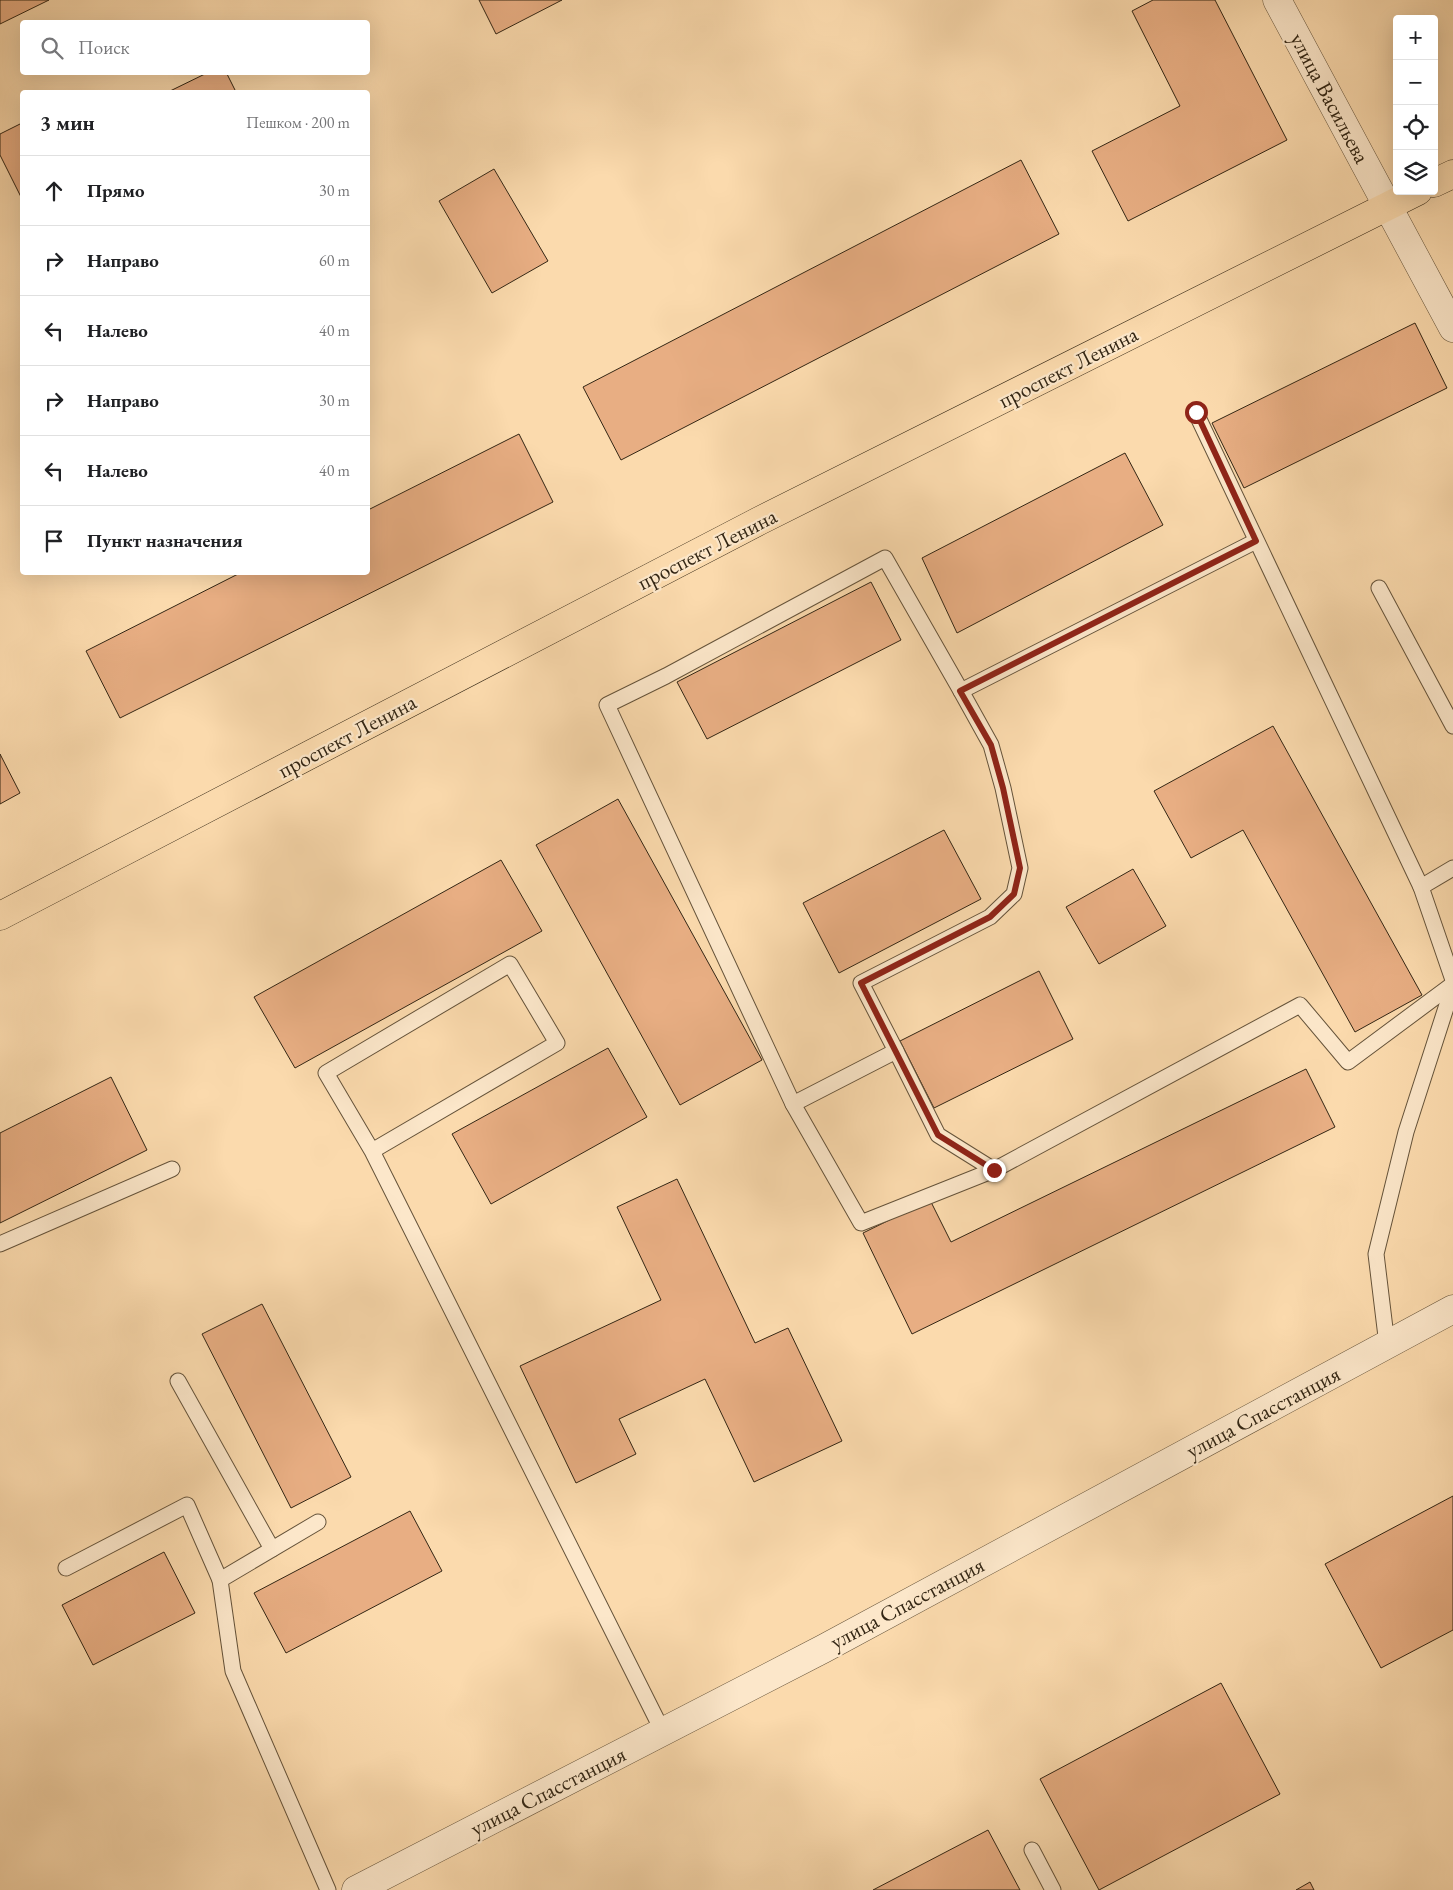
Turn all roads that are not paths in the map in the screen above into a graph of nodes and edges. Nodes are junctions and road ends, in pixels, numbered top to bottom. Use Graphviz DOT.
graph roads {
  1 [pos="1277,0"];
  2 [pos="1453,174"];
  3 [pos="1438,181"];
  4 [pos="1410,195"];
  5 [pos="1389,206"];
  6 [pos="1453,328"];
  7 [pos="1196,412"];
  8 [pos="1256,541"];
  9 [pos="1379,588"];
  10 [pos="960,691"];
  11 [pos="1453,726"];
  12 [pos="1453,868"];
  13 [pos="1420,886"];
  14 [pos="0,916"];
  15 [pos="1453,980"];
  16 [pos="1453,985"];
  17 [pos="896,1051"];
  18 [pos="793,1104"];
  19 [pos="372,1151"];
  20 [pos="172,1169"];
  21 [pos="994,1170"];
  22 [pos="0,1244"];
  23 [pos="1453,1310"];
  24 [pos="1386,1345"];
  25 [pos="178,1381"];
  26 [pos="318,1522"];
  27 [pos="272,1549"];
  28 [pos="66,1568"];
  29 [pos="220,1580"];
  30 [pos="663,1732"];
  31 [pos="1032,1850"];
  32 [pos="362,1889"];
  33 [pos="328,1890"];
  34 [pos="1053,1890"];
  1 -- 5 [label="street, улица Васильева"];
  2 -- 3 [label="main road"];
  4 -- 5 [label="main road, проспект Ленина"];
  5 -- 6 [label="street, улица Васильева"];
  5 -- 14 [label="main road, проспект Ленина"];
  7 -- 8 [label="lane"];
  8 -- 10 [label="lane"];
  8 -- 13 [label="lane"];
  9 -- 11 [label="lane"];
  10 -- 17 [label="lane"];
  10 -- 18 [label="lane"];
  12 -- 13 [label="lane"];
  13 -- 15 [label="lane"];
  16 -- 21 [label="lane"];
  16 -- 24 [label="lane"];
  17 -- 18 [label="lane"];
  17 -- 21 [label="lane"];
  18 -- 21 [label="lane"];
  19 -- 19 [label="lane"];
  19 -- 30 [label="lane"];
  20 -- 22 [label="lane"];
  23 -- 24 [label="street, улица Спасстанция"];
  24 -- 30 [label="street, улица Спасстанция"];
  25 -- 27 [label="lane"];
  26 -- 27 [label="lane"];
  27 -- 29 [label="lane"];
  28 -- 29 [label="lane"];
  29 -- 33 [label="lane"];
  30 -- 32 [label="street, улица Спасстанция"];
  31 -- 34 [label="lane"];
}
